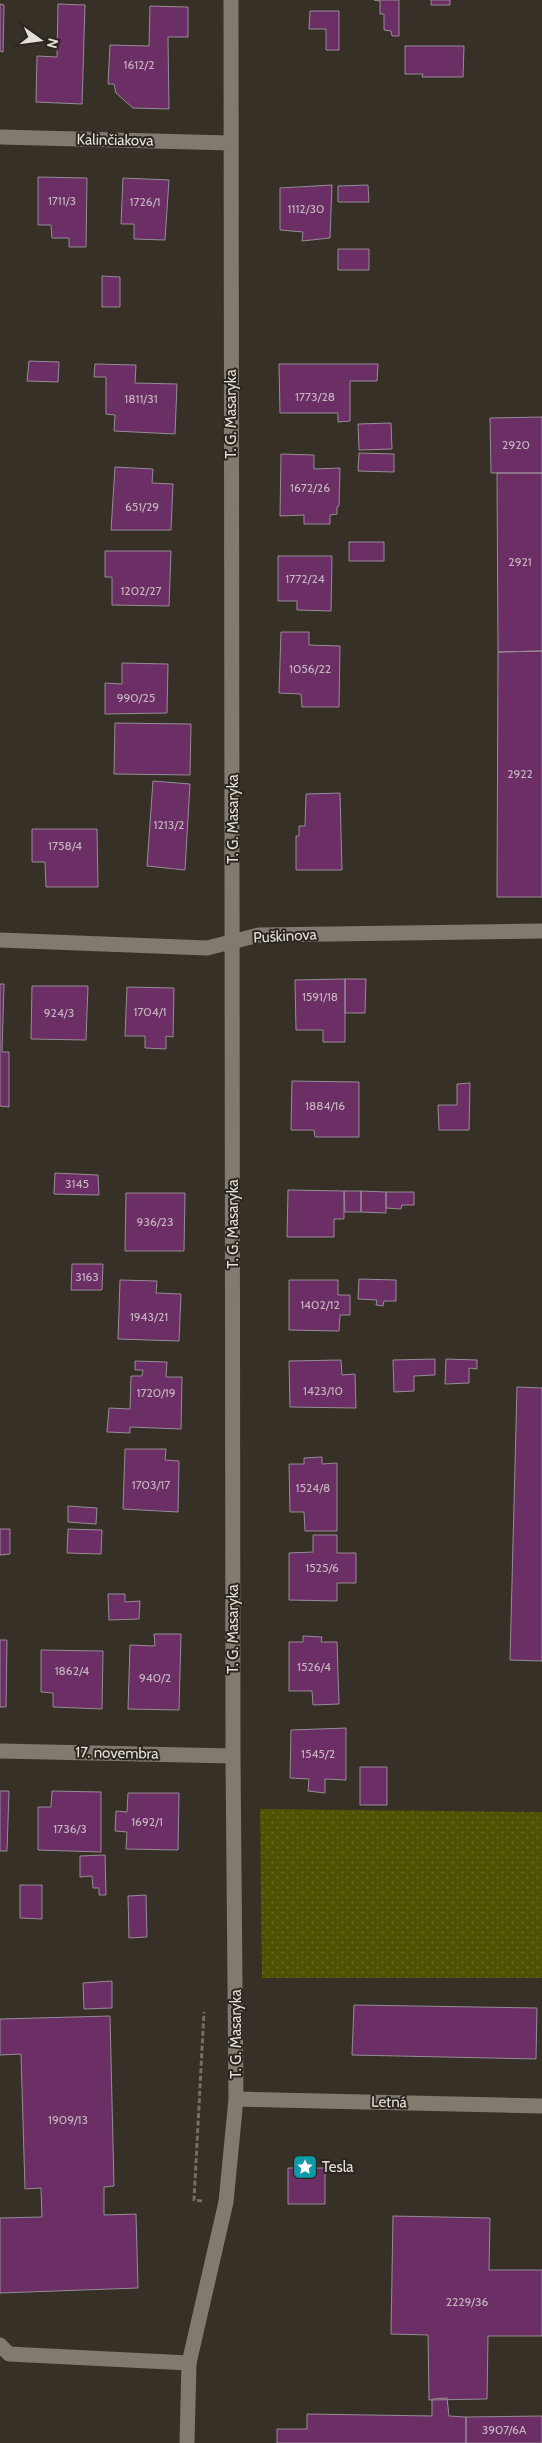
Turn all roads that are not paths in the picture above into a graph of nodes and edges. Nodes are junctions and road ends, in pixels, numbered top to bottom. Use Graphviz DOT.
graph roads {
  1 [pos="231,0"];
  2 [pos="0,138"];
  3 [pos="230,143"];
  4 [pos="542,931"];
  5 [pos="0,940"];
  6 [pos="233,942"];
  7 [pos="0,1751"];
  8 [pos="233,1756"];
  9 [pos="236,2099"];
  10 [pos="542,2106"];
  11 [pos="0,2345"];
  12 [pos="189,2363"];
  13 [pos="187,2443"];
  1 -- 3 [label="street, T. G. Masaryka"];
  2 -- 3 [label="street, Kalinčiakova"];
  3 -- 6 [label="street, T. G. Masaryka"];
  4 -- 6 [label="street, Puškinova"];
  5 -- 6 [label="street, Puškinova"];
  6 -- 8 [label="street, T. G. Masaryka"];
  7 -- 8 [label="street, 17. novembra"];
  8 -- 9 [label="street, T. G. Masaryka"];
  9 -- 10 [label="street, Letná"];
  9 -- 12 [label="street, T. G. Masaryka"];
  11 -- 12 [label="street"];
  12 -- 13 [label="street, T. G. Masaryka"];
}
